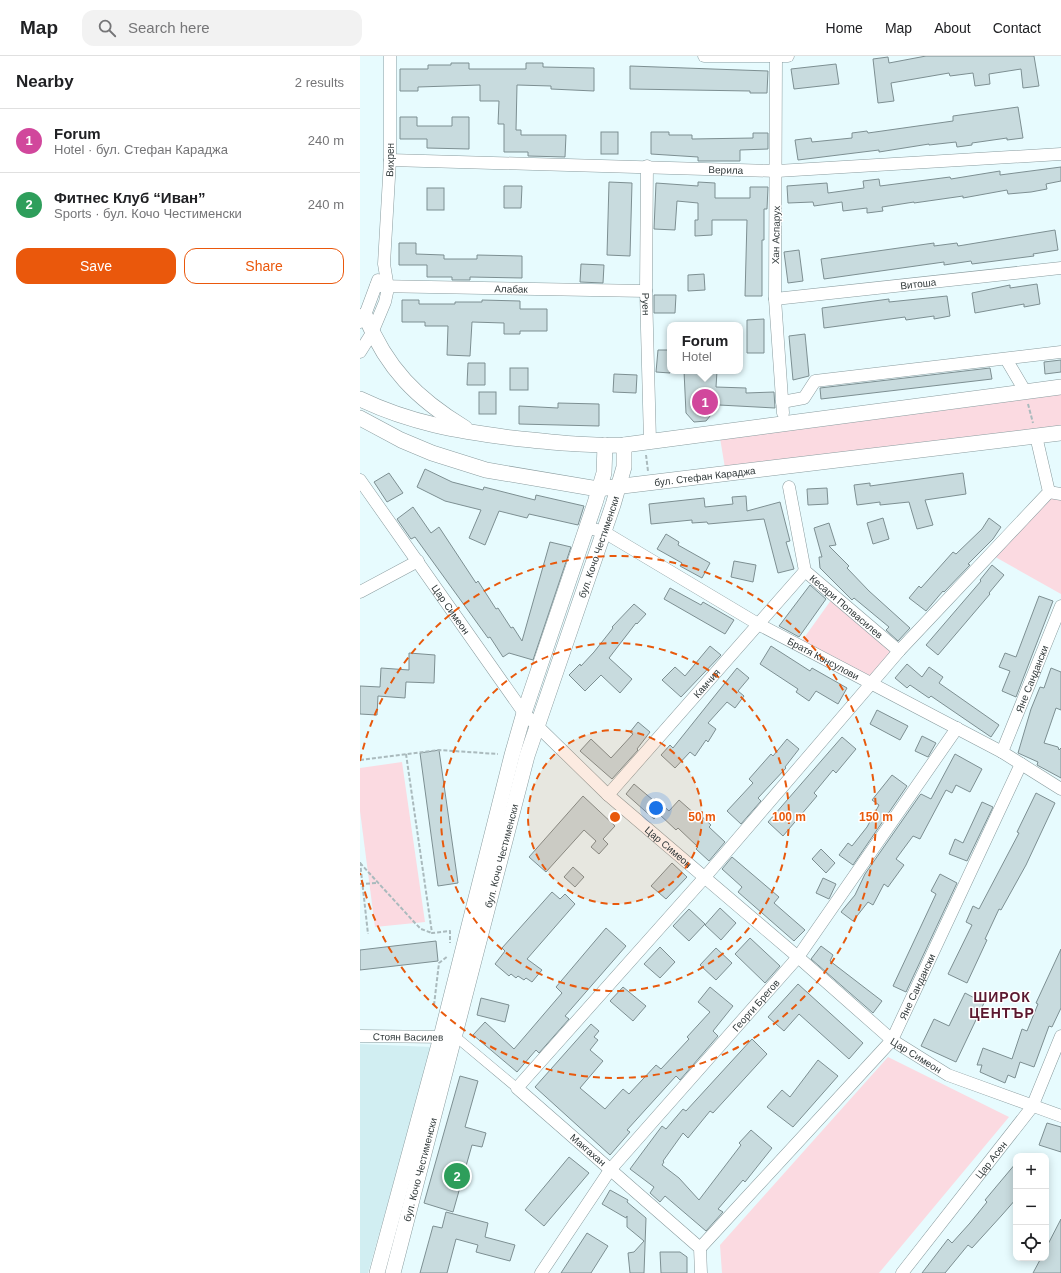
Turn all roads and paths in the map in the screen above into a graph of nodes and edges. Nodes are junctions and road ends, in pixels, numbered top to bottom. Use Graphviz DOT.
graph roads {
  1 [pos="390,56"];
  2 [pos="704,56"];
  3 [pos="780,56"];
  4 [pos="1061,154"];
  5 [pos="390,160"];
  6 [pos="647,166"];
  7 [pos="777,171"];
  8 [pos="384,264"];
  9 [pos="1061,268"];
  10 [pos="376,286"];
  11 [pos="388,288"];
  12 [pos="646,291"];
  13 [pos="775,299"];
  14 [pos="362,319"];
  15 [pos="372,333"];
  16 [pos="360,352"];
  17 [pos="1061,352"];
  18 [pos="1006,359"];
  19 [pos="1061,387"];
  20 [pos="1025,391"];
  21 [pos="360,399"];
  22 [pos="360,418"];
  23 [pos="473,433"];
  24 [pos="1061,433"];
  25 [pos="1036,436"];
  26 [pos="647,442"];
  27 [pos="624,445"];
  28 [pos="605,446"];
  29 [pos="360,480"];
  30 [pos="649,484"];
  31 [pos="618,487"];
  32 [pos="789,487"];
  33 [pos="598,489"];
  34 [pos="1055,493"];
  35 [pos="586,527"];
  36 [pos="604,532"];
  37 [pos="418,562"];
  38 [pos="805,571"];
  39 [pos="360,592"];
  40 [pos="1061,606"];
  41 [pos="758,624"];
  42 [pos="899,651"];
  43 [pos="871,684"];
  44 [pos="524,713"];
  45 [pos="537,726"];
  46 [pos="957,728"];
  47 [pos="1002,752"];
  48 [pos="406,754"];
  49 [pos="512,755"];
  50 [pos="360,760"];
  51 [pos="1021,764"];
  52 [pos="1061,788"];
  53 [pos="608,795"];
  54 [pos="360,863"];
  55 [pos="705,877"];
  56 [pos="378,882"];
  57 [pos="361,884"];
  58 [pos="432,933"];
  59 [pos="368,934"];
  60 [pos="450,947"];
  61 [pos="450,955"];
  62 [pos="798,957"];
  63 [pos="434,1007"];
  64 [pos="360,1036"];
  65 [pos="1061,1036"];
  66 [pos="449,1037"];
  67 [pos="892,1040"];
  68 [pos="517,1088"];
  69 [pos="1032,1107"];
  70 [pos="1061,1116"];
  71 [pos="610,1170"];
  72 [pos="700,1248"];
  73 [pos="377,1273"];
  74 [pos="393,1273"];
  75 [pos="541,1273"];
  76 [pos="701,1273"];
  77 [pos="902,1273"];
  1 -- 5 [label="street, Вихрен"];
  2 -- 3 [label="street"];
  3 -- 7 [label="street, Хан Аспарух"];
  4 -- 7 [label="street, Верила"];
  5 -- 6 [label="street, Верила"];
  5 -- 8 [label="street, Вихрен"];
  6 -- 7 [label="street, Верила"];
  6 -- 12 [label="street, Руен"];
  7 -- 13 [label="street, Хан Аспарух"];
  8 -- 10 [label="street"];
  8 -- 11 [label="street"];
  9 -- 13 [label="street, Витоша"];
  10 -- 11 [label="street, Алабак"];
  10 -- 14 [label="street"];
  11 -- 12 [label="street, Алабак"];
  11 -- 15 [label="street"];
  12 -- 26 [label="street, Руен"];
  13 -- 18 [label="street, Хан Аспарух"];
  14 -- 15 [label="street"];
  15 -- 16 [label="street"];
  15 -- 23 [label="street"];
  17 -- 18 [label="street"];
  18 -- 20 [label="street"];
  19 -- 20 [label="street"];
  20 -- 25 [label="path"];
  20 -- 26 [label="street"];
  21 -- 23 [label="street"];
  22 -- 33 [label="street, бул. Стефан Караджа"];
  23 -- 28 [label="street"];
  24 -- 25 [label="street, бул. Стефан Караджа"];
  25 -- 30 [label="street, бул. Стефан Караджа"];
  25 -- 34 [label="street"];
  26 -- 27 [label="street"];
  26 -- 30 [label="path"];
  27 -- 28 [label="street"];
  27 -- 31 [label="street, бул. Кочо Честименски"];
  28 -- 33 [label="street, бул. Кочо Честименски"];
  29 -- 37 [label="street, Цар Симеон"];
  30 -- 31 [label="street, бул. Стефан Караджа"];
  31 -- 33 [label="street, бул. Стефан Караджа"];
  31 -- 36 [label="street, бул. Кочо Честименски"];
  32 -- 38 [label="street, Кесари Попвасилев"];
  33 -- 35 [label="street, бул. Кочо Честименски"];
  34 -- 42 [label="street"];
  35 -- 36 [label="street, Братя Консулови"];
  35 -- 44 [label="street, бул. Кочо Честименски"];
  36 -- 41 [label="street, Братя Консулови"];
  36 -- 45 [label="street, бул. Кочо Честименски"];
  37 -- 39 [label="street"];
  37 -- 44 [label="street, Цар Симеон"];
  38 -- 41 [label="street, Камчия"];
  38 -- 42 [label="street, Кесари Попвасилев"];
  40 -- 47 [label="street, Яне Сандански"];
  41 -- 43 [label="street, Братя Консулови"];
  41 -- 53 [label="street, Камчия"];
  42 -- 43 [label="street"];
  43 -- 46 [label="street, Братя Консулови"];
  43 -- 55 [label="street"];
  44 -- 45 [label="street, Цар Симеон"];
  44 -- 49 [label="street, бул. Кочо Честименски"];
  45 -- 53 [label="street, Цар Симеон"];
  45 -- 66 [label="street, бул. Кочо Честименски"];
  46 -- 47 [label="street, Братя Консулови"];
  46 -- 62 [label="street, Георги Брегов"];
  47 -- 51 [label="street, Братя Консулови"];
  48 -- 49 [label="path"];
  48 -- 50 [label="path"];
  48 -- 58 [label="path"];
  49 -- 66 [label="street, бул. Кочо Честименски"];
  51 -- 52 [label="street, Братя Консулови"];
  51 -- 67 [label="street, Яне Сандански"];
  53 -- 55 [label="street, Цар Симеон"];
  54 -- 56 [label="path"];
  54 -- 57 [label="path"];
  55 -- 62 [label="street, Цар Симеон"];
  55 -- 68 [label="street"];
  56 -- 57 [label="path"];
  56 -- 58 [label="path"];
  57 -- 59 [label="path"];
  58 -- 60 [label="path"];
  61 -- 63 [label="path"];
  62 -- 67 [label="street, Цар Симеон"];
  62 -- 71 [label="street, Георги Брегов"];
  64 -- 66 [label="street, Стоян Василев"];
  65 -- 69 [label="street, Цар Асен"];
  66 -- 68 [label="street, Макгахан"];
  66 -- 73 [label="street, бул. Кочо Честименски"];
  66 -- 74 [label="street, бул. Кочо Честименски"];
  67 -- 69 [label="street, Цар Симеон"];
  67 -- 72 [label="street, Яне Сандански"];
  68 -- 71 [label="street, Макгахан"];
  69 -- 70 [label="street, Цар Симеон"];
  69 -- 77 [label="street, Цар Асен"];
  71 -- 72 [label="street, Макгахан"];
  71 -- 75 [label="street, Георги Брегов"];
  72 -- 76 [label="street"];
}
